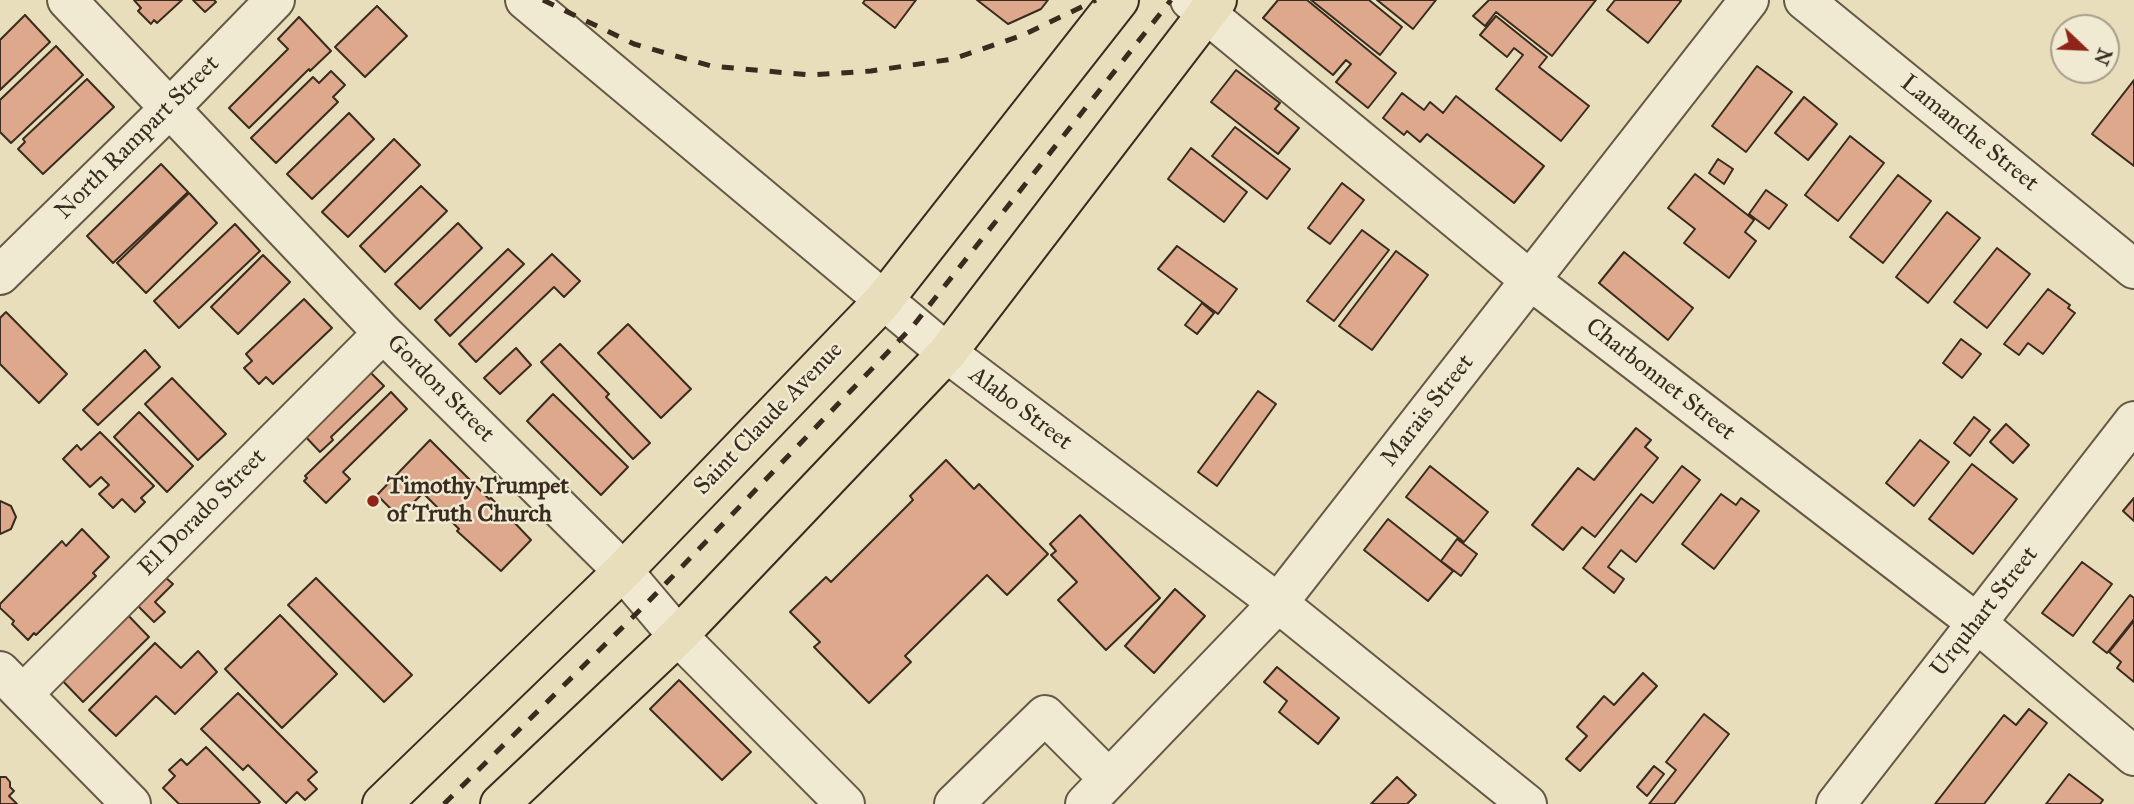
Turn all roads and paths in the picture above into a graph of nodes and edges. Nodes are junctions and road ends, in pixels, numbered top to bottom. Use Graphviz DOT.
graph roads {
  1 [pos="67,0"];
  2 [pos="275,0"];
  3 [pos="525,0"];
  4 [pos="1119,0"];
  5 [pos="1749,0"];
  6 [pos="1804,0"];
  7 [pos="1205,5"];
  8 [pos="171,107"];
  9 [pos="2134,269"];
  10 [pos="0,275"];
  11 [pos="1530,280"];
  12 [pos="883,301"];
  13 [pos="383,333"];
  14 [pos="947,353"];
  15 [pos="2134,421"];
  16 [pos="624,571"];
  17 [pos="1278,603"];
  18 [pos="1977,623"];
  19 [pos="678,636"];
  20 [pos="11,683"];
  21 [pos="2134,755"];
  22 [pos="1097,791"];
  23 [pos="131,804"];
  24 [pos="382,804"];
  25 [pos="500,804"];
  26 [pos="845,804"];
  27 [pos="954,804"];
  28 [pos="1527,804"];
  29 [pos="1836,804"];
  1 -- 8 [label="street, Gordon Street"];
  2 -- 8 [label="street, North Rampart Street"];
  3 -- 12 [label="street, Alabo Street"];
  4 -- 12 [label="main road, Saint Claude Avenue"];
  5 -- 11 [label="street, Marais Street"];
  6 -- 9 [label="street, Lamanche Street"];
  7 -- 11 [label="street, Charbonnet Street"];
  7 -- 14 [label="main road"];
  8 -- 10 [label="street, North Rampart Street"];
  8 -- 13 [label="street, Gordon Street"];
  11 -- 17 [label="street, Marais Street"];
  11 -- 18 [label="street, Charbonnet Street"];
  12 -- 14 [label="street, Alabo Street"];
  12 -- 16 [label="main road, Saint Claude Avenue"];
  13 -- 16 [label="street, Gordon Street"];
  13 -- 20 [label="street, El Dorado Street"];
  14 -- 17 [label="street, Alabo Street"];
  14 -- 19 [label="main road"];
  15 -- 18 [label="street, Urquhart Street"];
  16 -- 19 [label="street, Gordon Street"];
  16 -- 24 [label="main road, Saint Claude Avenue"];
  17 -- 22 [label="street, Marais Street"];
  17 -- 28 [label="street, Alabo Street"];
  18 -- 21 [label="street, Charbonnet Street"];
  18 -- 29 [label="street, Urquhart Street"];
  19 -- 25 [label="main road"];
  19 -- 26 [label="street, Gordon Street"];
  20 -- 23 [label="street"];
  22 -- 27 [label="street"];
}
